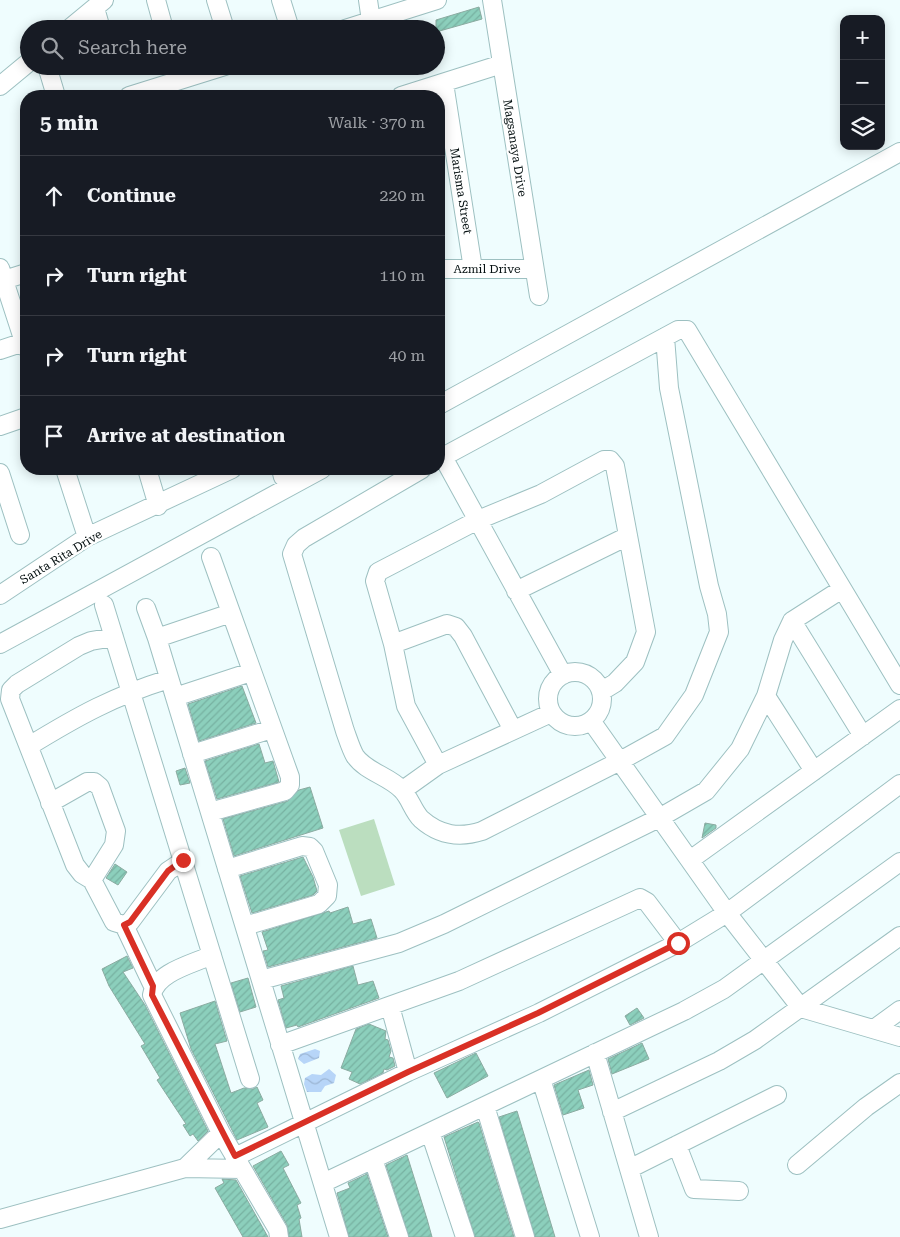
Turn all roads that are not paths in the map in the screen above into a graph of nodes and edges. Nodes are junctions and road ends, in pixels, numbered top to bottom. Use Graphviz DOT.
graph roads {
  1 [pos="156,0"];
  2 [pos="216,0"];
  3 [pos="281,0"];
  4 [pos="368,0"];
  5 [pos="492,0"];
  6 [pos="432,1"];
  7 [pos="100,4"];
  8 [pos="80,20"];
  9 [pos="101,20"];
  10 [pos="162,20"];
  11 [pos="222,20"];
  12 [pos="287,20"];
  13 [pos="371,20"];
  14 [pos="374,20"];
  15 [pos="502,64"];
  16 [pos="20,69"];
  17 [pos="50,75"];
  18 [pos="196,75"];
  19 [pos="444,83"];
  20 [pos="0,86"];
  21 [pos="54,90"];
  22 [pos="148,90"];
  23 [pos="421,90"];
  24 [pos="900,152"];
  25 [pos="445,269"];
  26 [pos="473,269"];
  27 [pos="534,269"];
  28 [pos="20,273"];
  29 [pos="2,274"];
  30 [pos="539,296"];
  31 [pos="20,330"];
  32 [pos="665,337"];
  33 [pos="20,346"];
  34 [pos="0,350"];
  35 [pos="445,402"];
  36 [pos="20,419"];
  37 [pos="0,426"];
  38 [pos="445,456"];
  39 [pos="445,465"];
  40 [pos="0,473"];
  41 [pos="67,475"];
  42 [pos="149,475"];
  43 [pos="220,475"];
  44 [pos="311,475"];
  45 [pos="412,475"];
  46 [pos="158,506"];
  47 [pos="478,520"];
  48 [pos="20,535"];
  49 [pos="628,536"];
  50 [pos="87,537"];
  51 [pos="211,557"];
  52 [pos="842,589"];
  53 [pos="516,591"];
  54 [pos="0,594"];
  55 [pos="104,605"];
  56 [pos="146,608"];
  57 [pos="231,613"];
  58 [pos="792,621"];
  59 [pos="114,637"];
  60 [pos="157,638"];
  61 [pos="0,644"];
  62 [pos="393,644"];
  63 [pos="252,672"];
  64 [pos="563,675"];
  65 [pos="169,679"];
  66 [pos="900,685"];
  67 [pos="130,691"];
  68 [pos="602,692"];
  69 [pos="766,696"];
  70 [pos="175,697"];
  71 [pos="900,709"];
  72 [pos="550,713"];
  73 [pos="592,722"];
  74 [pos="272,729"];
  75 [pos="512,730"];
  76 [pos="864,736"];
  77 [pos="29,746"];
  78 [pos="192,754"];
  79 [pos="620,761"];
  80 [pos="438,765"];
  81 [pos="814,771"];
  82 [pos="900,784"];
  83 [pos="402,790"];
  84 [pos="50,803"];
  85 [pos="210,812"];
  86 [pos="661,817"];
  87 [pos="183,860"];
  88 [pos="690,860"];
  89 [pos="900,862"];
  90 [pos="227,869"];
  91 [pos="92,880"];
  92 [pos="727,913"];
  93 [pos="124,925"];
  94 [pos="245,926"];
  95 [pos="900,936"];
  96 [pos="678,943"];
  97 [pos="212,955"];
  98 [pos="764,961"];
  99 [pos="261,980"];
  100 [pos="153,986"];
  101 [pos="390,1006"];
  102 [pos="801,1008"];
  103 [pos="900,1010"];
  104 [pos="874,1029"];
  105 [pos="900,1037"];
  106 [pos="280,1045"];
  107 [pos="595,1053"];
  108 [pos="408,1072"];
  109 [pos="250,1079"];
  110 [pos="541,1079"];
  111 [pos="900,1083"];
  112 [pos="777,1095"];
  113 [pos="485,1106"];
  114 [pos="612,1112"];
  115 [pos="305,1123"];
  116 [pos="430,1132"];
  117 [pos="221,1133"];
  118 [pos="677,1145"];
  119 [pos="373,1159"];
  120 [pos="239,1163"];
  121 [pos="797,1165"];
  122 [pos="185,1168"];
  123 [pos="628,1169"];
  124 [pos="323,1184"];
  125 [pos="739,1191"];
  126 [pos="0,1219"];
  127 [pos="280,1237"];
  128 [pos="339,1237"];
  129 [pos="399,1237"];
  130 [pos="465,1237"];
  131 [pos="525,1237"];
  132 [pos="590,1237"];
  133 [pos="649,1237"];
  1 -- 10 [label="street"];
  2 -- 11 [label="street"];
  3 -- 12 [label="street"];
  4 -- 13 [label="street"];
  5 -- 15 [label="street, Magsanaya Drive"];
  6 -- 14 [label="street"];
  7 -- 8 [label="street"];
  7 -- 9 [label="street"];
  15 -- 19 [label="street"];
  15 -- 27 [label="street, Magsanaya Drive"];
  16 -- 20 [label="street"];
  17 -- 21 [label="street"];
  18 -- 22 [label="street"];
  19 -- 23 [label="street"];
  19 -- 26 [label="street, Marisma Street"];
  24 -- 35 [label="street"];
  25 -- 26 [label="street, Azmil Drive"];
  26 -- 27 [label="street, Azmil Drive"];
  27 -- 30 [label="street, Magsanaya Drive"];
  28 -- 29 [label="street"];
  29 -- 31 [label="street"];
  32 -- 38 [label="street"];
  32 -- 52 [label="street"];
  32 -- 79 [label="street"];
  33 -- 34 [label="street"];
  36 -- 37 [label="street"];
  39 -- 47 [label="street"];
  40 -- 48 [label="street"];
  41 -- 50 [label="street"];
  42 -- 46 [label="street"];
  43 -- 46 [label="street, Santa Rita Drive"];
  44 -- 61 [label="street"];
  45 -- 83 [label="street"];
  46 -- 50 [label="street, Santa Rita Drive"];
  47 -- 49 [label="street"];
  47 -- 53 [label="street"];
  47 -- 62 [label="street"];
  49 -- 53 [label="street"];
  49 -- 68 [label="street"];
  50 -- 54 [label="street, Santa Rita Drive"];
  51 -- 57 [label="street"];
  52 -- 58 [label="street"];
  52 -- 66 [label="street"];
  53 -- 64 [label="street"];
  55 -- 59 [label="street"];
  56 -- 60 [label="street"];
  57 -- 60 [label="street"];
  57 -- 63 [label="street"];
  58 -- 69 [label="street"];
  58 -- 76 [label="street"];
  59 -- 67 [label="street"];
  59 -- 77 [label="street"];
  60 -- 65 [label="street"];
  62 -- 75 [label="street"];
  62 -- 80 [label="street"];
  63 -- 70 [label="street"];
  63 -- 74 [label="street"];
  64 -- 68 [label="street"];
  64 -- 72 [label="street"];
  65 -- 67 [label="street"];
  65 -- 70 [label="street"];
  67 -- 77 [label="street"];
  67 -- 87 [label="street"];
  68 -- 73 [label="street"];
  69 -- 81 [label="street"];
  69 -- 86 [label="street"];
  70 -- 78 [label="street"];
  71 -- 76 [label="street"];
  72 -- 73 [label="street"];
  72 -- 75 [label="street"];
  73 -- 79 [label="street"];
  74 -- 78 [label="street"];
  74 -- 85 [label="street"];
  75 -- 80 [label="street"];
  76 -- 81 [label="street"];
  77 -- 84 [label="street"];
  78 -- 85 [label="street"];
  79 -- 83 [label="street"];
  79 -- 86 [label="street"];
  80 -- 83 [label="street"];
  81 -- 88 [label="street"];
  82 -- 92 [label="street"];
  84 -- 91 [label="street"];
  84 -- 91 [label="street"];
  85 -- 90 [label="street"];
  86 -- 88 [label="street"];
  86 -- 99 [label="street"];
  87 -- 93 [label="street"];
  87 -- 97 [label="street"];
  88 -- 92 [label="street"];
  89 -- 98 [label="street"];
  90 -- 94 [label="street"];
  90 -- 94 [label="street"];
  91 -- 93 [label="street"];
  92 -- 96 [label="street"];
  92 -- 98 [label="street"];
  93 -- 100 [label="street"];
  94 -- 99 [label="street"];
  95 -- 102 [label="street"];
  96 -- 101 [label="street"];
  96 -- 108 [label="street"];
  97 -- 100 [label="street"];
  97 -- 109 [label="street"];
  98 -- 102 [label="street"];
  98 -- 107 [label="street"];
  99 -- 106 [label="street"];
  100 -- 117 [label="street"];
  101 -- 106 [label="street"];
  101 -- 108 [label="street"];
  102 -- 104 [label="street"];
  102 -- 114 [label="street"];
  103 -- 104 [label="street"];
  104 -- 105 [label="street"];
  106 -- 115 [label="street"];
  107 -- 110 [label="street"];
  107 -- 114 [label="street"];
  108 -- 115 [label="street"];
  110 -- 113 [label="street"];
  110 -- 132 [label="street"];
  111 -- 121 [label="street"];
  112 -- 118 [label="street"];
  113 -- 116 [label="street"];
  113 -- 131 [label="street"];
  114 -- 123 [label="street"];
  115 -- 120 [label="street"];
  115 -- 124 [label="street"];
  116 -- 119 [label="street"];
  116 -- 130 [label="street"];
  117 -- 120 [label="street"];
  117 -- 122 [label="street"];
  118 -- 123 [label="street"];
  118 -- 125 [label="street"];
  119 -- 124 [label="street"];
  119 -- 129 [label="street"];
  120 -- 122 [label="street"];
  120 -- 127 [label="street"];
  122 -- 126 [label="street"];
  123 -- 133 [label="street"];
  124 -- 128 [label="street"];
}
